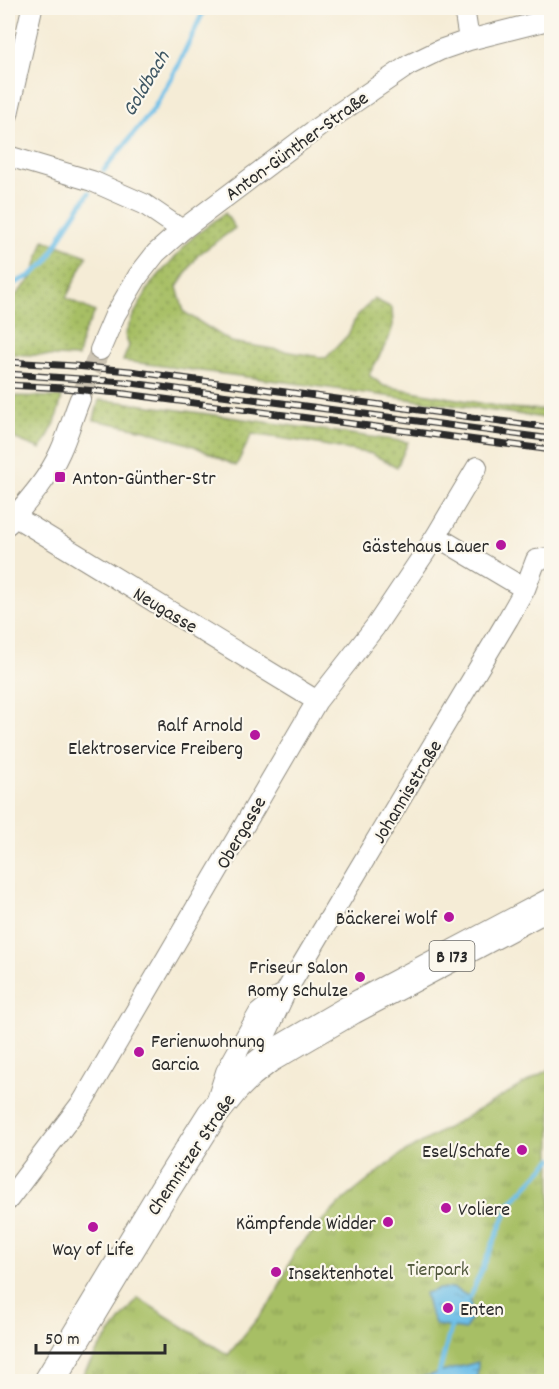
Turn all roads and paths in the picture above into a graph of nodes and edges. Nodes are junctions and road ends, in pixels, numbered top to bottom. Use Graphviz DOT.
graph roads {
  1 [pos="32,8"];
  2 [pos="464,8"];
  3 [pos="552,20"];
  4 [pos="469,40"];
  5 [pos="8,114"];
  6 [pos="8,156"];
  7 [pos="182,230"];
  8 [pos="100,350"];
  9 [pos="80,399"];
  10 [pos="477,467"];
  11 [pos="11,520"];
  12 [pos="436,536"];
  13 [pos="544,559"];
  14 [pos="525,589"];
  15 [pos="317,701"];
  16 [pos="552,903"];
  17 [pos="285,993"];
  18 [pos="268,1058"];
  19 [pos="212,1115"];
  20 [pos="8,1200"];
  21 [pos="50,1382"];
  1 -- 5 [label="street"];
  2 -- 4 [label="street"];
  3 -- 4 [label="street, Anton-Günther-Straße"];
  4 -- 7 [label="street, Anton-Günther-Straße"];
  6 -- 7 [label="street"];
  7 -- 8 [label="street, Anton-Günther-Straße"];
  9 -- 11 [label="street"];
  10 -- 12 [label="street, Obergasse"];
  11 -- 15 [label="street, Neugasse"];
  12 -- 14 [label="street"];
  12 -- 15 [label="street, Obergasse"];
  13 -- 14 [label="street, Johannisstraße"];
  14 -- 17 [label="street, Johannisstraße"];
  15 -- 20 [label="street, Obergasse"];
  16 -- 18 [label="main road, Chemnitzer Straße / B 173"];
  17 -- 18 [label="street, Johannisstraße"];
  17 -- 19 [label="street, Johannisstraße"];
  18 -- 19 [label="main road, Chemnitzer Straße / B 173"];
  19 -- 21 [label="main road, Chemnitzer Straße / B 173"];
}
